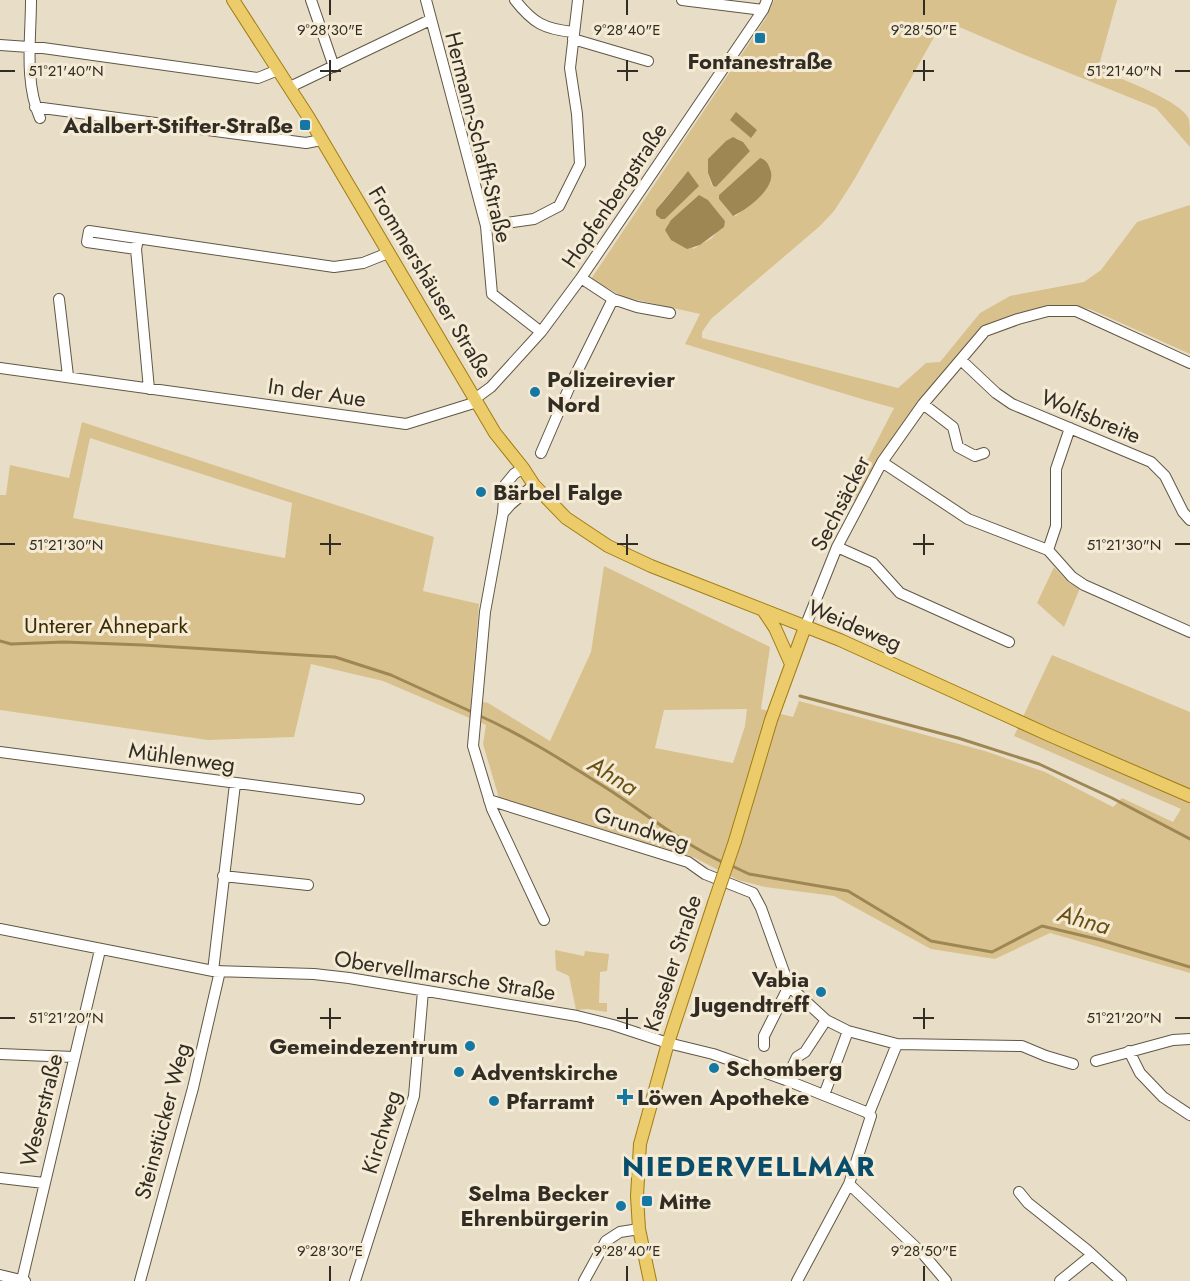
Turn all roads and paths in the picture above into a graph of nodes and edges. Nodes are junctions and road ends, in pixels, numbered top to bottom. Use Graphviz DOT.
graph roads {
  1 [pos="31,0"];
  2 [pos="233,0"];
  3 [pos="311,0"];
  4 [pos="426,0"];
  5 [pos="515,0"];
  6 [pos="578,0"];
  7 [pos="682,0"];
  8 [pos="765,5"];
  9 [pos="430,20"];
  10 [pos="573,35"];
  11 [pos="0,45"];
  12 [pos="29,47"];
  13 [pos="648,61"];
  14 [pos="334,67"];
  15 [pos="278,70"];
  16 [pos="290,87"];
  17 [pos="35,106"];
  18 [pos="40,118"];
  19 [pos="321,140"];
  20 [pos="486,226"];
  21 [pos="388,252"];
  22 [pos="581,278"];
  23 [pos="613,298"];
  24 [pos="59,299"];
  25 [pos="670,313"];
  26 [pos="541,332"];
  27 [pos="961,360"];
  28 [pos="1190,363"];
  29 [pos="0,368"];
  30 [pos="68,376"];
  31 [pos="149,389"];
  32 [pos="476,400"];
  33 [pos="924,404"];
  34 [pos="1070,428"];
  35 [pos="541,453"];
  36 [pos="984,453"];
  37 [pos="882,462"];
  38 [pos="523,468"];
  39 [pos="534,485"];
  40 [pos="503,513"];
  41 [pos="1190,520"];
  42 [pos="837,547"];
  43 [pos="1048,550"];
  44 [pos="764,610"];
  45 [pos="805,627"];
  46 [pos="1190,632"];
  47 [pos="1009,642"];
  48 [pos="791,664"];
  49 [pos="0,752"];
  50 [pos="235,784"];
  51 [pos="1190,796"];
  52 [pos="359,799"];
  53 [pos="489,800"];
  54 [pos="223,876"];
  55 [pos="308,885"];
  56 [pos="544,920"];
  57 [pos="0,929"];
  58 [pos="100,950"];
  59 [pos="216,971"];
  60 [pos="789,986"];
  61 [pos="423,991"];
  62 [pos="826,1020"];
  63 [pos="848,1031"];
  64 [pos="1190,1039"];
  65 [pos="668,1043"];
  66 [pos="897,1044"];
  67 [pos="764,1046"];
  68 [pos="1129,1052"];
  69 [pos="0,1054"];
  70 [pos="74,1057"];
  71 [pos="1096,1061"];
  72 [pos="1073,1064"];
  73 [pos="786,1080"];
  74 [pos="824,1095"];
  75 [pos="870,1113"];
  76 [pos="1190,1115"];
  77 [pos="0,1178"];
  78 [pos="44,1183"];
  79 [pos="849,1184"];
  80 [pos="1019,1192"];
  81 [pos="639,1229"];
  82 [pos="1092,1255"];
  83 [pos="0,1275"];
  84 [pos="24,1281"];
  85 [pos="140,1281"];
  86 [pos="355,1281"];
  87 [pos="584,1281"];
  88 [pos="650,1281"];
  89 [pos="797,1281"];
  90 [pos="946,1281"];
  91 [pos="1060,1281"];
  92 [pos="1121,1281"];
  1 -- 12 [label="street"];
  2 -- 15 [label="main road, Frommershäuser Straße"];
  3 -- 14 [label="street"];
  4 -- 9 [label="street, Hermann-Schafft-Straße"];
  5 -- 10 [label="street"];
  6 -- 10 [label="street"];
  7 -- 8 [label="street"];
  8 -- 22 [label="street, Hopfenbergstraße"];
  9 -- 14 [label="street"];
  9 -- 20 [label="street, Hermann-Schafft-Straße"];
  10 -- 13 [label="street"];
  10 -- 20 [label="street"];
  11 -- 12 [label="street"];
  12 -- 15 [label="street"];
  12 -- 17 [label="street"];
  14 -- 16 [label="street"];
  15 -- 16 [label="main road, Frommershäuser Straße"];
  16 -- 19 [label="main road, Frommershäuser Straße"];
  17 -- 18 [label="street"];
  17 -- 19 [label="street"];
  19 -- 21 [label="main road, Frommershäuser Straße"];
  20 -- 26 [label="street, Hermann-Schafft-Straße"];
  21 -- 31 [label="street"];
  21 -- 32 [label="main road, Frommershäuser Straße"];
  22 -- 23 [label="street"];
  22 -- 26 [label="street, Hopfenbergstraße"];
  23 -- 25 [label="street"];
  23 -- 35 [label="street"];
  24 -- 30 [label="street"];
  26 -- 32 [label="street, Hopfenbergstraße"];
  27 -- 28 [label="street, Sechsäcker"];
  27 -- 33 [label="street, Sechsäcker"];
  27 -- 34 [label="street, Wolfsbreite"];
  29 -- 30 [label="street, In der Aue"];
  30 -- 31 [label="street, In der Aue"];
  31 -- 32 [label="street, In der Aue"];
  32 -- 38 [label="main road, Frommershäuser Straße"];
  33 -- 36 [label="street"];
  33 -- 37 [label="street, Sechsäcker"];
  34 -- 41 [label="street, Wolfsbreite"];
  34 -- 43 [label="street"];
  37 -- 42 [label="street, Sechsäcker"];
  37 -- 43 [label="street"];
  38 -- 39 [label="main road, Weideweg"];
  38 -- 40 [label="street"];
  39 -- 40 [label="street"];
  39 -- 44 [label="main road, Weideweg"];
  40 -- 53 [label="street"];
  42 -- 45 [label="street, Sechsäcker"];
  42 -- 47 [label="street"];
  43 -- 46 [label="street"];
  44 -- 45 [label="main road, Weideweg"];
  44 -- 48 [label="main road"];
  45 -- 48 [label="main road, Kasseler Straße"];
  45 -- 51 [label="main road, Weideweg"];
  48 -- 65 [label="main road, Kasseler Straße, bridge"];
  49 -- 50 [label="street, Mühlenweg"];
  50 -- 52 [label="street, Mühlenweg"];
  50 -- 54 [label="street, Steinstücker Weg"];
  53 -- 56 [label="street"];
  53 -- 60 [label="street, Grundweg"];
  54 -- 55 [label="street"];
  54 -- 59 [label="street, Steinstücker Weg"];
  57 -- 58 [label="street, Obervellmarsche Straße"];
  58 -- 59 [label="street, Obervellmarsche Straße"];
  58 -- 70 [label="street, Weserstraße"];
  59 -- 61 [label="street, Obervellmarsche Straße"];
  59 -- 85 [label="street, Steinstücker Weg"];
  60 -- 62 [label="street"];
  60 -- 67 [label="street"];
  61 -- 65 [label="street, Obervellmarsche Straße"];
  61 -- 86 [label="street, Kirchweg"];
  62 -- 63 [label="street"];
  62 -- 73 [label="street"];
  63 -- 66 [label="street"];
  63 -- 74 [label="street"];
  64 -- 68 [label="street"];
  65 -- 73 [label="street, Obervellmarsche Straße"];
  65 -- 81 [label="main road, Kasseler Straße"];
  66 -- 72 [label="street"];
  66 -- 75 [label="street"];
  68 -- 71 [label="street"];
  68 -- 76 [label="street"];
  69 -- 70 [label="street"];
  70 -- 78 [label="street, Weserstraße"];
  73 -- 74 [label="street, Obervellmarsche Straße"];
  74 -- 75 [label="street, Obervellmarsche Straße"];
  75 -- 79 [label="street"];
  77 -- 78 [label="street"];
  78 -- 84 [label="street, Weserstraße"];
  79 -- 89 [label="street"];
  79 -- 90 [label="street"];
  80 -- 82 [label="street"];
  81 -- 87 [label="street"];
  81 -- 88 [label="main road, Kasseler Straße"];
  82 -- 91 [label="street"];
  82 -- 92 [label="street"];
  83 -- 84 [label="street"];
}
